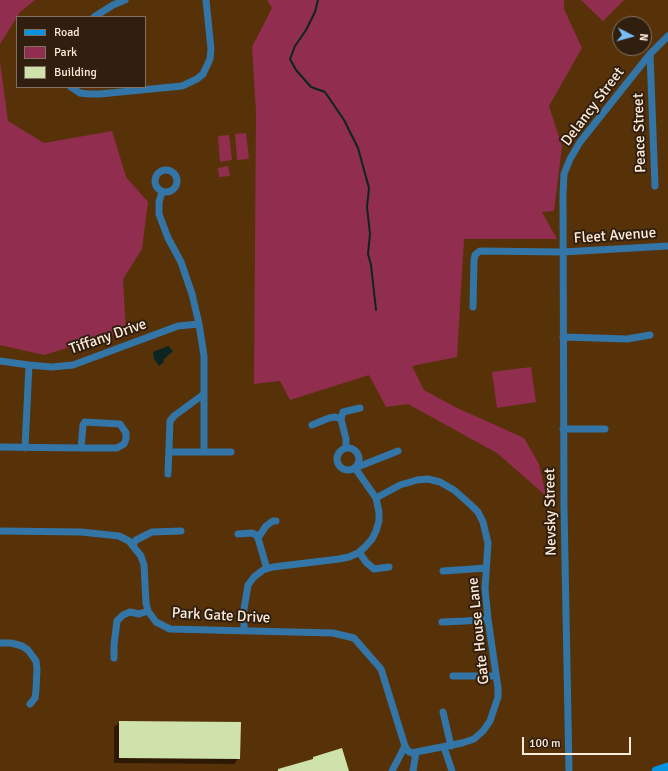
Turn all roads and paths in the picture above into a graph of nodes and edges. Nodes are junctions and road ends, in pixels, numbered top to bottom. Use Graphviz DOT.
graph roads {
  1 [pos="126,0"];
  2 [pos="206,0"];
  3 [pos="95,16"];
  4 [pos="668,36"];
  5 [pos="652,52"];
  6 [pos="648,56"];
  7 [pos="650,56"];
  8 [pos="72,88"];
  9 [pos="655,186"];
  10 [pos="162,192"];
  11 [pos="668,246"];
  12 [pos="563,252"];
  13 [pos="473,308"];
  14 [pos="199,324"];
  15 [pos="650,335"];
  16 [pos="563,337"];
  17 [pos="0,360"];
  18 [pos="28,365"];
  19 [pos="204,394"];
  20 [pos="360,408"];
  21 [pos="341,420"];
  22 [pos="312,425"];
  23 [pos="564,429"];
  24 [pos="605,429"];
  25 [pos="3,447"];
  26 [pos="25,448"];
  27 [pos="81,448"];
  28 [pos="346,448"];
  29 [pos="204,451"];
  30 [pos="398,451"];
  31 [pos="169,452"];
  32 [pos="231,452"];
  33 [pos="355,468"];
  34 [pos="168,474"];
  35 [pos="376,498"];
  36 [pos="276,521"];
  37 [pos="0,531"];
  38 [pos="181,531"];
  39 [pos="238,534"];
  40 [pos="258,538"];
  41 [pos="133,546"];
  42 [pos="359,552"];
  43 [pos="389,567"];
  44 [pos="486,568"];
  45 [pos="267,569"];
  46 [pos="443,571"];
  47 [pos="148,611"];
  48 [pos="488,619"];
  49 [pos="442,622"];
  50 [pos="244,630"];
  51 [pos="0,643"];
  52 [pos="114,658"];
  53 [pos="454,676"];
  54 [pos="496,676"];
  55 [pos="30,704"];
  56 [pos="443,712"];
  57 [pos="405,746"];
  58 [pos="448,746"];
  59 [pos="416,752"];
  60 [pos="668,767"];
  61 [pos="392,771"];
  62 [pos="413,771"];
  63 [pos="452,771"];
  64 [pos="569,771"];
  65 [pos="656,771"];
  1 -- 3 [label="street"];
  2 -- 8 [label="street"];
  4 -- 5 [label="street, Delancy Street"];
  6 -- 12 [label="street, Delancy Street"];
  7 -- 9 [label="street, Peace Street"];
  10 -- 14 [label="street"];
  11 -- 12 [label="street, Fleet Avenue"];
  12 -- 13 [label="street, Fleet Avenue"];
  12 -- 16 [label="street, Nevsky Street"];
  14 -- 18 [label="street, Tiffany Drive"];
  14 -- 19 [label="street"];
  15 -- 16 [label="street"];
  16 -- 23 [label="street, Nevsky Street"];
  17 -- 18 [label="street, Tiffany Drive"];
  18 -- 26 [label="street"];
  19 -- 29 [label="street"];
  19 -- 31 [label="street"];
  20 -- 21 [label="street"];
  21 -- 22 [label="street"];
  21 -- 28 [label="street"];
  23 -- 24 [label="street"];
  23 -- 64 [label="street, Nevsky Street"];
  25 -- 26 [label="street"];
  26 -- 27 [label="street"];
  27 -- 27 [label="street"];
  28 -- 33 [label="street"];
  28 -- 33 [label="street"];
  29 -- 31 [label="street"];
  29 -- 32 [label="street"];
  30 -- 33 [label="street"];
  31 -- 34 [label="street"];
  33 -- 35 [label="street"];
  35 -- 42 [label="street"];
  35 -- 44 [label="street, Gate House Lane"];
  36 -- 40 [label="street"];
  37 -- 41 [label="street"];
  38 -- 41 [label="street"];
  39 -- 40 [label="street"];
  40 -- 45 [label="street"];
  41 -- 47 [label="street"];
  42 -- 43 [label="street"];
  42 -- 45 [label="street"];
  44 -- 46 [label="street"];
  44 -- 48 [label="street, Gate House Lane"];
  45 -- 50 [label="street"];
  47 -- 50 [label="street, Park Gate Drive"];
  47 -- 52 [label="street"];
  48 -- 49 [label="street"];
  48 -- 54 [label="street, Gate House Lane"];
  50 -- 57 [label="street, Park Gate Drive"];
  51 -- 55 [label="street"];
  53 -- 54 [label="street"];
  54 -- 58 [label="street, Gate House Lane"];
  56 -- 58 [label="street"];
  57 -- 59 [label="street"];
  57 -- 61 [label="street"];
  58 -- 59 [label="street, Gate House Lane"];
  58 -- 63 [label="street"];
  59 -- 62 [label="street"];
  60 -- 65 [label="street"];
}
